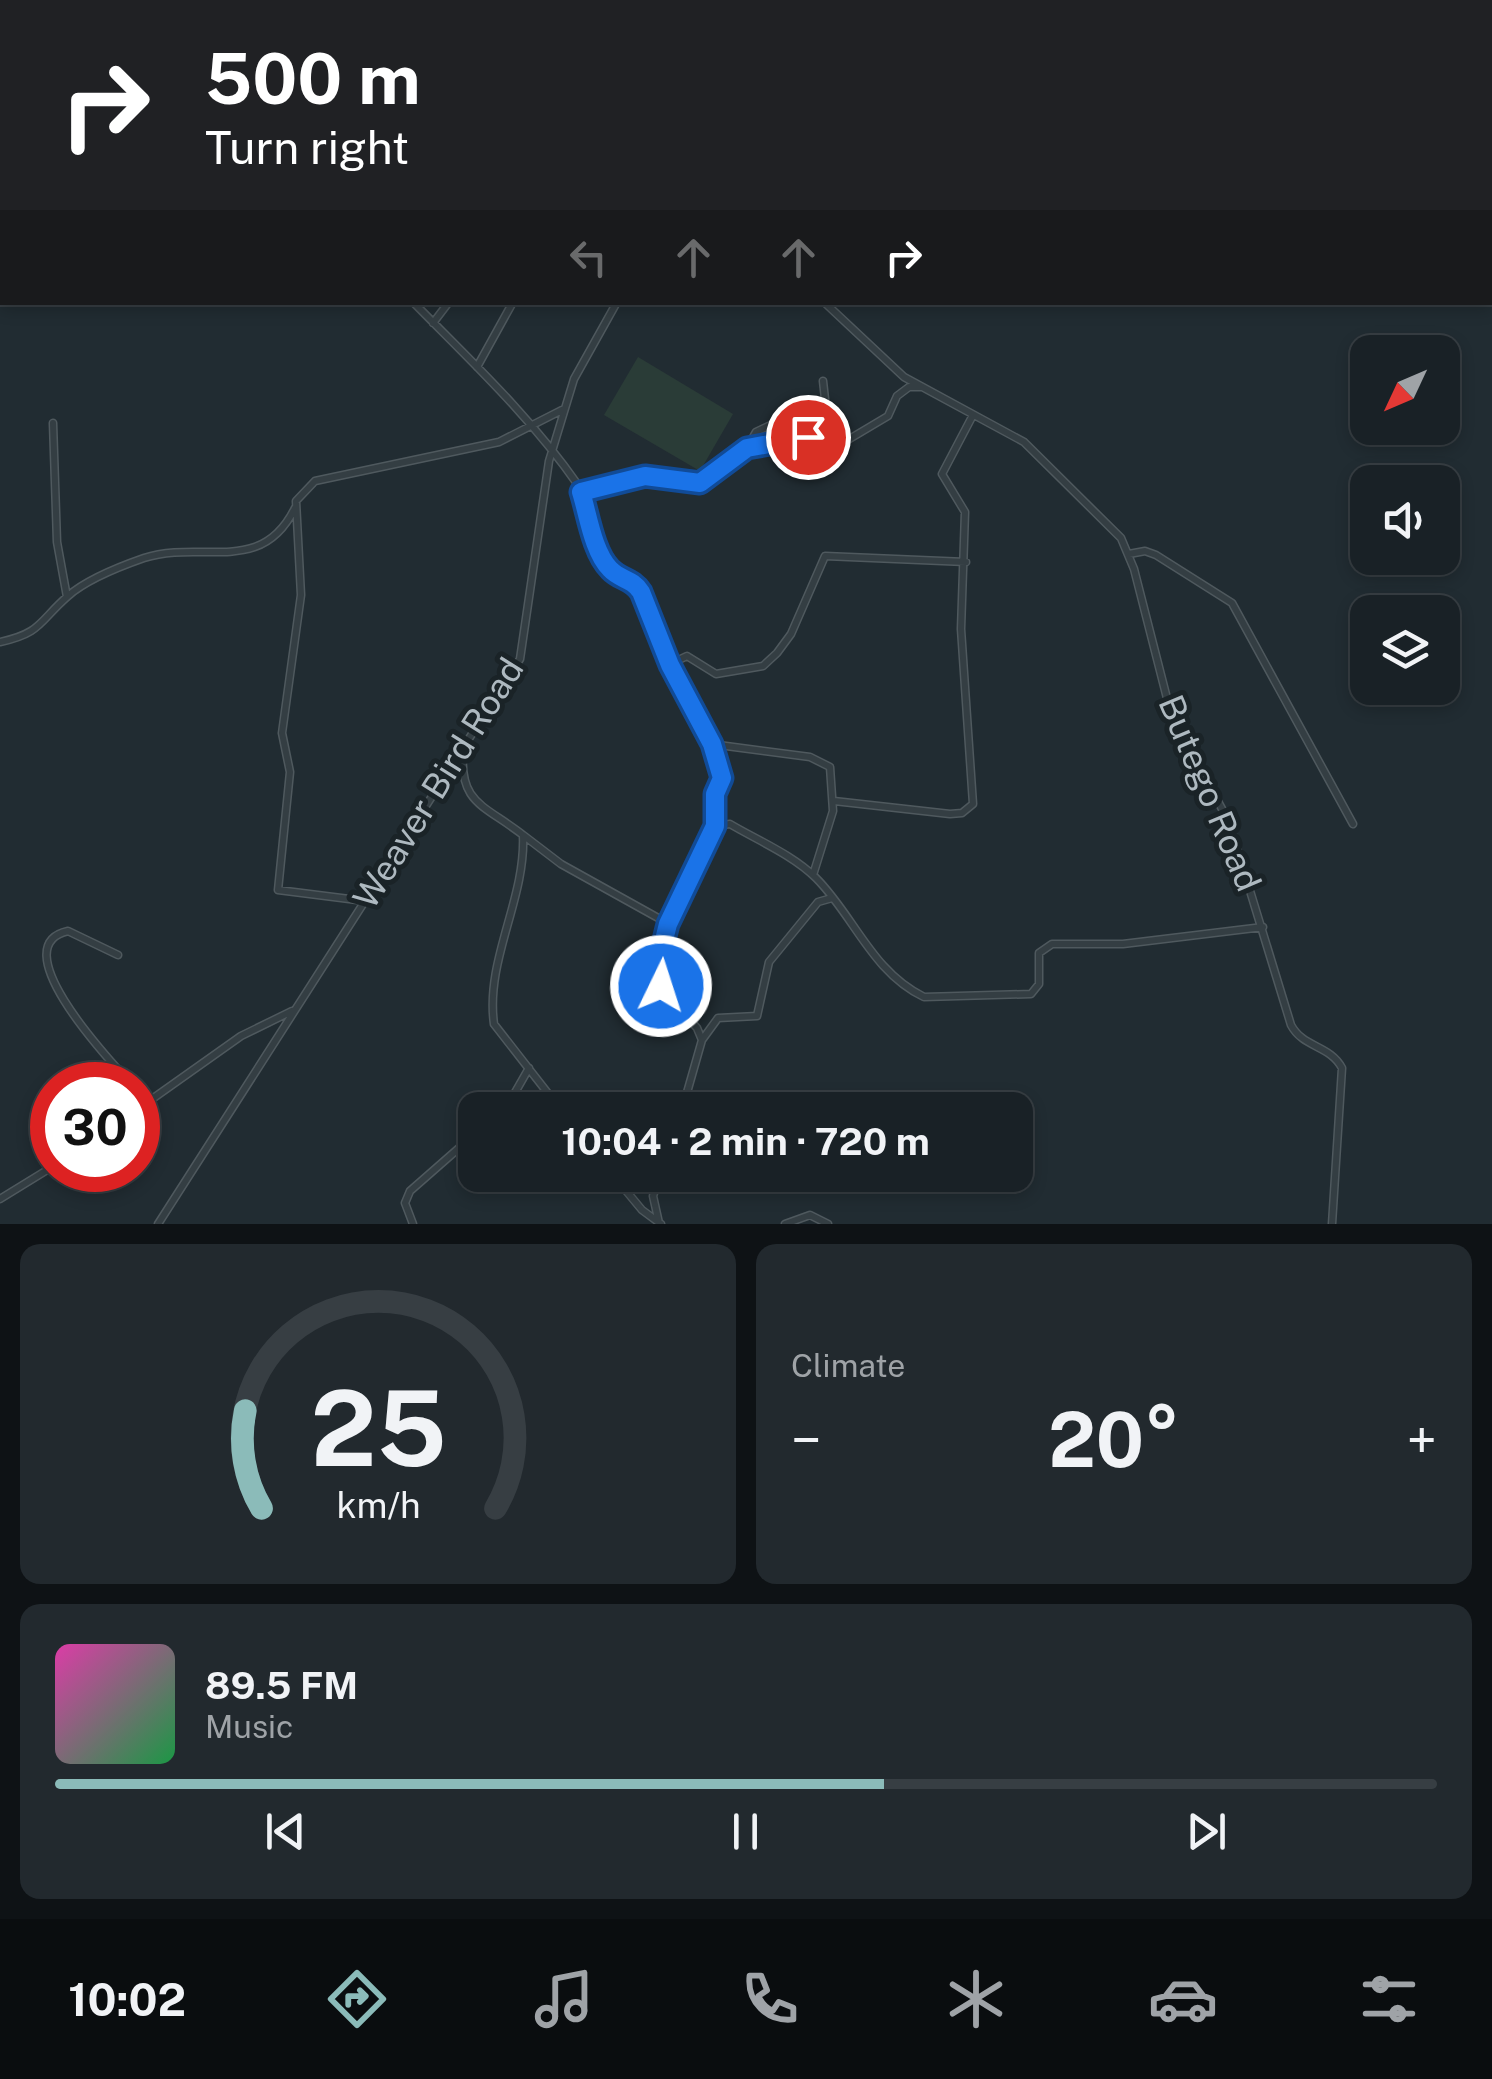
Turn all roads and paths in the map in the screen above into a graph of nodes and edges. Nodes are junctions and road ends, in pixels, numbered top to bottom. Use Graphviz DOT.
graph roads {
  1 [pos="416,305"];
  2 [pos="447,305"];
  3 [pos="511,305"];
  4 [pos="615,305"];
  5 [pos="827,305"];
  6 [pos="433,323"];
  7 [pos="477,367"];
  8 [pos="823,381"];
  9 [pos="921,388"];
  10 [pos="564,410"];
  11 [pos="972,415"];
  12 [pos="54,423"];
  13 [pos="530,424"];
  14 [pos="553,448"];
  15 [pos="747,448"];
  16 [pos="581,492"];
  17 [pos="295,507"];
  18 [pos="1129,554"];
  19 [pos="966,562"];
  20 [pos="66,597"];
  21 [pos="0,642"];
  22 [pos="670,664"];
  23 [pos="712,744"];
  24 [pos="464,748"];
  25 [pos="834,801"];
  26 [pos="718,811"];
  27 [pos="730,824"];
  28 [pos="1353,824"];
  29 [pos="715,826"];
  30 [pos="523,835"];
  31 [pos="814,875"];
  32 [pos="822,885"];
  33 [pos="833,898"];
  34 [pos="366,901"];
  35 [pos="818,902"];
  36 [pos="668,924"];
  37 [pos="1264,927"];
  38 [pos="118,955"];
  39 [pos="294,1010"];
  40 [pos="702,1040"];
  41 [pos="114,1062"];
  42 [pos="529,1068"];
  43 [pos="516,1092"];
  44 [pos="547,1092"];
  45 [pos="687,1092"];
  46 [pos="160,1093"];
  47 [pos="458,1149"];
  48 [pos="30,1181"];
  49 [pos="627,1192"];
  50 [pos="654,1192"];
  51 [pos="0,1199"];
  52 [pos="659,1223"];
  53 [pos="158,1224"];
  54 [pos="413,1224"];
  55 [pos="785,1224"];
  56 [pos="828,1224"];
  57 [pos="1332,1224"];
  1 -- 6 [label="street"];
  2 -- 6 [label="street"];
  3 -- 7 [label="street"];
  4 -- 10 [label="street, Weaver Bird Road"];
  5 -- 9 [label="street, Butego Road"];
  6 -- 7 [label="street"];
  7 -- 13 [label="street"];
  8 -- 15 [label="street"];
  9 -- 11 [label="street, Butego Road"];
  9 -- 15 [label="street"];
  10 -- 13 [label="street"];
  10 -- 14 [label="street, Weaver Bird Road"];
  11 -- 18 [label="street, Butego Road"];
  11 -- 19 [label="street"];
  12 -- 20 [label="street"];
  13 -- 14 [label="street"];
  13 -- 17 [label="street"];
  14 -- 16 [label="street"];
  14 -- 24 [label="street, Weaver Bird Road"];
  15 -- 16 [label="street"];
  16 -- 22 [label="street"];
  17 -- 20 [label="street"];
  17 -- 34 [label="street"];
  18 -- 28 [label="street"];
  18 -- 37 [label="street, Butego Road"];
  19 -- 22 [label="street"];
  19 -- 25 [label="street"];
  20 -- 21 [label="street"];
  22 -- 23 [label="street"];
  23 -- 25 [label="street"];
  23 -- 26 [label="street"];
  24 -- 30 [label="street"];
  24 -- 34 [label="street, Weaver Bird Road"];
  25 -- 31 [label="street"];
  26 -- 27 [label="street"];
  26 -- 29 [label="street"];
  27 -- 29 [label="street"];
  27 -- 31 [label="street"];
  29 -- 36 [label="street"];
  30 -- 36 [label="street"];
  30 -- 42 [label="street"];
  31 -- 32 [label="street"];
  32 -- 33 [label="street"];
  32 -- 35 [label="street"];
  33 -- 35 [label="street"];
  33 -- 37 [label="street"];
  34 -- 39 [label="street, Weaver Bird Road"];
  35 -- 40 [label="street"];
  36 -- 40 [label="street"];
  37 -- 57 [label="street, Butego Road"];
  38 -- 41 [label="street"];
  39 -- 46 [label="street"];
  39 -- 53 [label="street, Weaver Bird Road"];
  40 -- 45 [label="street"];
  42 -- 43 [label="street"];
  42 -- 44 [label="street"];
  47 -- 54 [label="street"];
  48 -- 51 [label="street"];
  49 -- 52 [label="street"];
  50 -- 52 [label="street"];
  55 -- 56 [label="street"];
}
